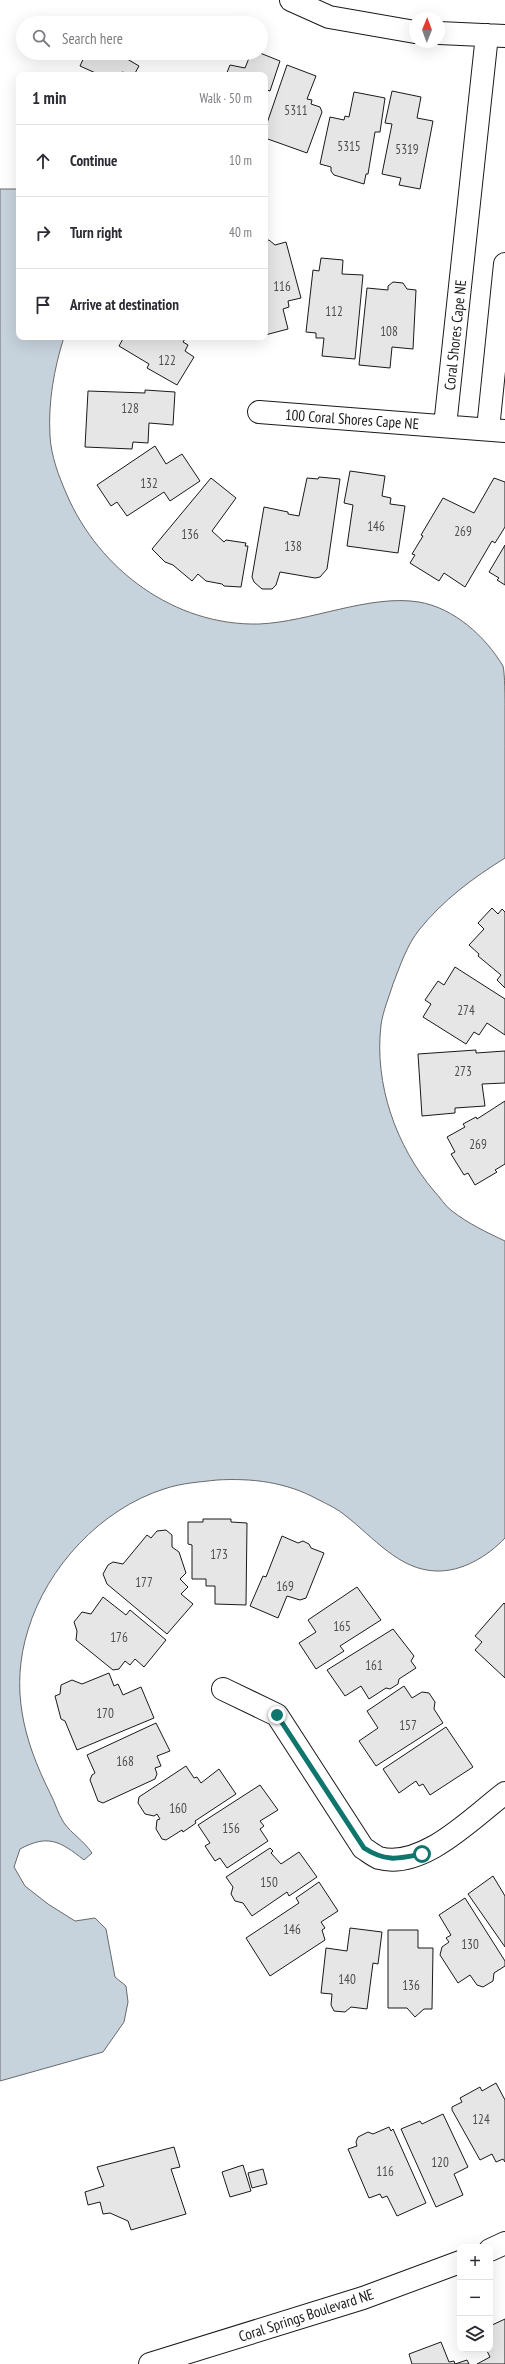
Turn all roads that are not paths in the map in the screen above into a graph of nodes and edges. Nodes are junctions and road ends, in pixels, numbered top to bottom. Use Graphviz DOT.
graph roads {
  1 [pos="291,0"];
  2 [pos="409,31"];
  3 [pos="445,33"];
  4 [pos="496,35"];
  5 [pos="505,264"];
  6 [pos="259,412"];
  7 [pos="445,426"];
  8 [pos="496,430"];
  9 [pos="223,1689"];
  10 [pos="505,1793"];
  11 [pos="505,2243"];
  12 [pos="493,2249"];
  13 [pos="457,2263"];
  14 [pos="150,2364"];
  1 -- 2 [label="street"];
  3 -- 4 [label="street"];
  4 -- 7 [label="street, Coral Shores Cape NE"];
  5 -- 8 [label="street"];
  6 -- 7 [label="street, 100 Coral Shores Cape NE"];
  7 -- 8 [label="street"];
  9 -- 10 [label="street"];
  11 -- 12 [label="street"];
  13 -- 14 [label="street, Coral Springs Boulevard NE"];
}
